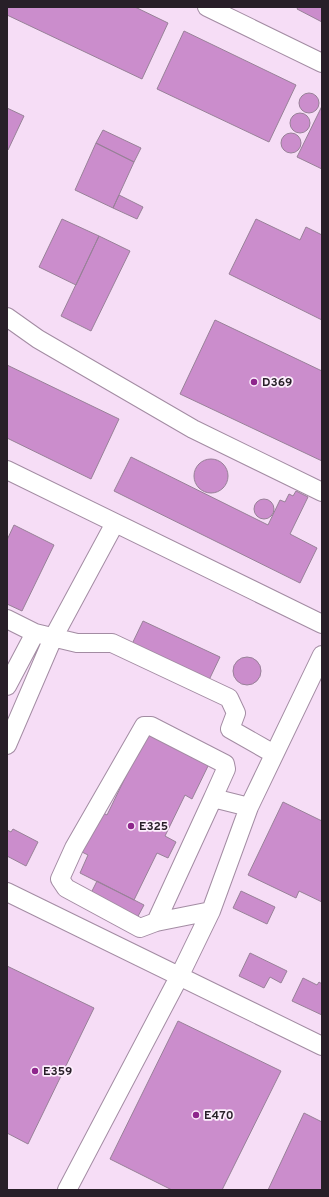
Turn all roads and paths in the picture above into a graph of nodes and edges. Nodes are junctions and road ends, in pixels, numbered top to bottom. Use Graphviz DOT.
graph roads {
  1 [pos="207,7"];
  2 [pos="322,63"];
  3 [pos="7,318"];
  4 [pos="7,470"];
  5 [pos="322,492"];
  6 [pos="115,523"];
  7 [pos="7,619"];
  8 [pos="322,624"];
  9 [pos="35,633"];
  10 [pos="53,638"];
  11 [pos="322,655"];
  12 [pos="7,686"];
  13 [pos="7,745"];
  14 [pos="274,754"];
  15 [pos="213,798"];
  16 [pos="249,807"];
  17 [pos="7,892"];
  18 [pos="211,911"];
  19 [pos="156,922"];
  20 [pos="179,977"];
  21 [pos="322,1046"];
  22 [pos="67,1190"];
  1 -- 2 [label="street"];
  3 -- 5 [label="street"];
  4 -- 6 [label="street"];
  6 -- 8 [label="street"];
  6 -- 10 [label="street"];
  7 -- 9 [label="street"];
  9 -- 10 [label="street"];
  9 -- 12 [label="street"];
  10 -- 13 [label="street"];
  10 -- 14 [label="street"];
  11 -- 14 [label="street"];
  14 -- 16 [label="street"];
  15 -- 16 [label="street"];
  15 -- 19 [label="street"];
  15 -- 19 [label="street"];
  16 -- 18 [label="street"];
  17 -- 20 [label="street"];
  18 -- 19 [label="street"];
  18 -- 20 [label="street"];
  20 -- 21 [label="street"];
  20 -- 22 [label="street"];
}
